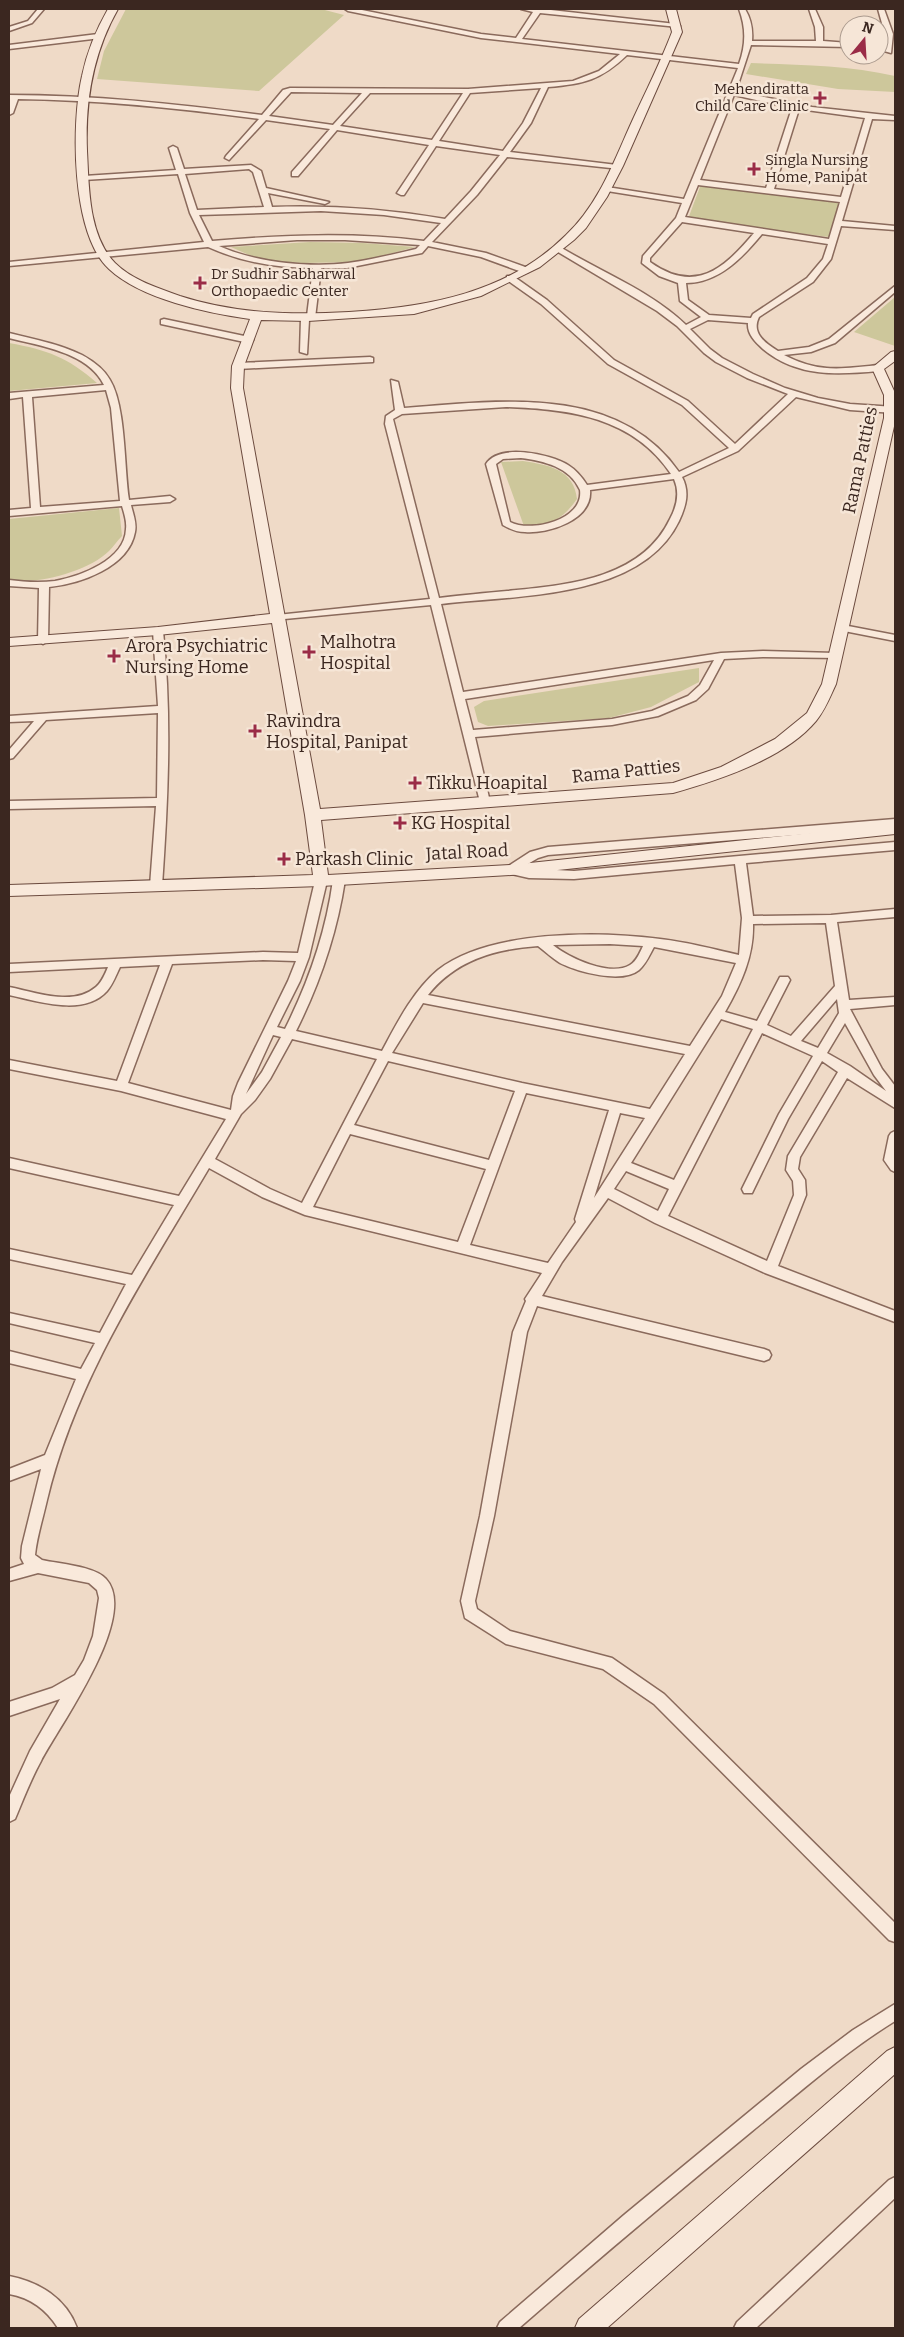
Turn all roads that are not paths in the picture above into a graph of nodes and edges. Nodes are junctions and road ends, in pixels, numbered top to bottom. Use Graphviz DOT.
graph roads {
  1 [pos="40,9"];
  2 [pos="113,9"];
  3 [pos="348,9"];
  4 [pos="524,9"];
  5 [pos="671,9"];
  6 [pos="742,9"];
  7 [pos="812,9"];
  8 [pos="881,9"];
  9 [pos="539,10"];
  10 [pos="676,26"];
  11 [pos="9,29"];
  12 [pos="98,36"];
  13 [pos="517,41"];
  14 [pos="748,43"];
  15 [pos="820,43"];
  16 [pos="839,44"];
  17 [pos="9,47"];
  18 [pos="892,52"];
  19 [pos="624,54"];
  20 [pos="666,58"];
  21 [pos="742,66"];
  22 [pos="545,86"];
  23 [pos="367,90"];
  24 [pos="468,91"];
  25 [pos="731,92"];
  26 [pos="12,97"];
  27 [pos="83,98"];
  28 [pos="796,108"];
  29 [pos="9,113"];
  30 [pos="264,117"];
  31 [pos="869,117"];
  32 [pos="895,118"];
  33 [pos="333,128"];
  34 [pos="433,143"];
  35 [pos="173,148"];
  36 [pos="506,154"];
  37 [pos="229,158"];
  38 [pos="617,168"];
  39 [pos="181,172"];
  40 [pos="295,174"];
  41 [pos="84,178"];
  42 [pos="696,182"];
  43 [pos="607,189"];
  44 [pos="264,190"];
  45 [pos="769,191"];
  46 [pos="401,193"];
  47 [pos="846,200"];
  48 [pos="688,202"];
  49 [pos="268,207"];
  50 [pos="354,208"];
  51 [pos="194,213"];
  52 [pos="680,219"];
  53 [pos="447,222"];
  54 [pos="839,223"];
  55 [pos="895,228"];
  56 [pos="760,231"];
  57 [pos="833,242"];
  58 [pos="209,244"];
  59 [pos="425,244"];
  60 [pos="557,249"];
  61 [pos="103,255"];
  62 [pos="9,264"];
  63 [pos="317,268"];
  64 [pos="525,270"];
  65 [pos="510,278"];
  66 [pos="682,280"];
  67 [pos="895,288"];
  68 [pos="674,307"];
  69 [pos="257,316"];
  70 [pos="707,317"];
  71 [pos="308,318"];
  72 [pos="752,321"];
  73 [pos="164,322"];
  74 [pos="685,329"];
  75 [pos="9,336"];
  76 [pos="249,340"];
  77 [pos="304,352"];
  78 [pos="776,354"];
  79 [pos="895,355"];
  80 [pos="370,360"];
  81 [pos="238,366"];
  82 [pos="878,368"];
  83 [pos="394,382"];
  84 [pos="109,387"];
  85 [pos="795,393"];
  86 [pos="26,395"];
  87 [pos="9,396"];
  88 [pos="893,409"];
  89 [pos="400,411"];
  90 [pos="735,449"];
  91 [pos="677,476"];
  92 [pos="585,488"];
  93 [pos="170,499"];
  94 [pos="125,502"];
  95 [pos="36,510"];
  96 [pos="9,513"];
  97 [pos="9,583"];
  98 [pos="44,586"];
  99 [pos="434,602"];
  100 [pos="277,618"];
  101 [pos="843,628"];
  102 [pos="158,631"];
  103 [pos="895,638"];
  104 [pos="43,641"];
  105 [pos="9,642"];
  106 [pos="721,656"];
  107 [pos="835,656"];
  108 [pos="460,696"];
  109 [pos="164,709"];
  110 [pos="43,717"];
  111 [pos="9,719"];
  112 [pos="469,734"];
  113 [pos="9,756"];
  114 [pos="163,802"];
  115 [pos="485,802"];
  116 [pos="9,806"];
  117 [pos="313,815"];
  118 [pos="895,823"];
  119 [pos="895,829"];
  120 [pos="895,846"];
  121 [pos="740,859"];
  122 [pos="511,870"];
  123 [pos="339,880"];
  124 [pos="321,881"];
  125 [pos="156,886"];
  126 [pos="9,891"];
  127 [pos="895,913"];
  128 [pos="831,919"];
  129 [pos="747,920"];
  130 [pos="650,942"];
  131 [pos="542,943"];
  132 [pos="303,957"];
  133 [pos="168,960"];
  134 [pos="743,960"];
  135 [pos="117,962"];
  136 [pos="9,968"];
  137 [pos="784,980"];
  138 [pos="841,987"];
  139 [pos="9,991"];
  140 [pos="420,998"];
  141 [pos="895,1001"];
  142 [pos="844,1009"];
  143 [pos="719,1014"];
  144 [pos="760,1027"];
  145 [pos="271,1030"];
  146 [pos="288,1034"];
  147 [pos="794,1041"];
  148 [pos="693,1051"];
  149 [pos="820,1054"];
  150 [pos="384,1057"];
  151 [pos="9,1065"];
  152 [pos="846,1070"];
  153 [pos="120,1086"];
  154 [pos="522,1088"];
  155 [pos="895,1094"];
  156 [pos="895,1103"];
  157 [pos="616,1107"];
  158 [pos="236,1114"];
  159 [pos="655,1115"];
  160 [pos="346,1128"];
  161 [pos="895,1136"];
  162 [pos="207,1162"];
  163 [pos="9,1163"];
  164 [pos="623,1165"];
  165 [pos="494,1166"];
  166 [pos="895,1167"];
  167 [pos="678,1187"];
  168 [pos="748,1189"];
  169 [pos="606,1191"];
  170 [pos="183,1202"];
  171 [pos="305,1210"];
  172 [pos="660,1219"];
  173 [pos="577,1230"];
  174 [pos="463,1247"];
  175 [pos="9,1254"];
  176 [pos="549,1269"];
  177 [pos="770,1269"];
  178 [pos="135,1282"];
  179 [pos="532,1299"];
  180 [pos="895,1317"];
  181 [pos="9,1318"];
  182 [pos="103,1339"];
  183 [pos="764,1355"];
  184 [pos="9,1357"];
  185 [pos="86,1376"];
  186 [pos="50,1460"];
  187 [pos="9,1476"];
  188 [pos="38,1566"];
  189 [pos="9,1576"];
  190 [pos="79,1681"];
  191 [pos="9,1709"];
  192 [pos="9,1814"];
  193 [pos="895,1934"];
  194 [pos="895,2012"];
  195 [pos="895,2059"];
  196 [pos="895,2186"];
  197 [pos="9,2286"];
  198 [pos="68,2328"];
  199 [pos="506,2328"];
  200 [pos="588,2328"];
  201 [pos="743,2328"];
  1 -- 11 [label="street"];
  2 -- 12 [label="street"];
  3 -- 13 [label="street"];
  4 -- 9 [label="street"];
  5 -- 10 [label="street"];
  6 -- 14 [label="street"];
  7 -- 15 [label="street"];
  8 -- 18 [label="street"];
  9 -- 10 [label="street"];
  9 -- 13 [label="street"];
  10 -- 20 [label="street"];
  12 -- 17 [label="street"];
  12 -- 27 [label="street"];
  13 -- 19 [label="street"];
  14 -- 15 [label="street"];
  14 -- 21 [label="street"];
  15 -- 16 [label="street"];
  19 -- 20 [label="street"];
  19 -- 22 [label="street"];
  20 -- 21 [label="street"];
  20 -- 38 [label="street"];
  21 -- 25 [label="street"];
  22 -- 24 [label="street"];
  22 -- 36 [label="street"];
  23 -- 24 [label="street"];
  23 -- 30 [label="street"];
  23 -- 33 [label="street"];
  24 -- 34 [label="street"];
  25 -- 28 [label="street"];
  25 -- 42 [label="street"];
  26 -- 27 [label="street"];
  26 -- 29 [label="street"];
  27 -- 30 [label="street"];
  27 -- 41 [label="street"];
  28 -- 31 [label="street"];
  28 -- 45 [label="street"];
  30 -- 33 [label="street"];
  30 -- 37 [label="street"];
  31 -- 32 [label="street"];
  31 -- 47 [label="street"];
  33 -- 34 [label="street"];
  33 -- 40 [label="street"];
  34 -- 36 [label="street"];
  34 -- 46 [label="street"];
  35 -- 39 [label="street"];
  36 -- 38 [label="street"];
  36 -- 53 [label="street"];
  38 -- 43 [label="street"];
  39 -- 41 [label="street"];
  39 -- 44 [label="street"];
  39 -- 51 [label="street"];
  41 -- 61 [label="street"];
  42 -- 45 [label="street"];
  42 -- 48 [label="street"];
  43 -- 48 [label="street"];
  43 -- 60 [label="street"];
  44 -- 49 [label="street"];
  44 -- 50 [label="street"];
  45 -- 47 [label="street"];
  47 -- 54 [label="street"];
  48 -- 52 [label="street"];
  49 -- 50 [label="street"];
  49 -- 51 [label="street"];
  50 -- 53 [label="street"];
  51 -- 58 [label="street"];
  52 -- 56 [label="street"];
  52 -- 66 [label="street"];
  53 -- 59 [label="street"];
  54 -- 55 [label="street"];
  54 -- 57 [label="street"];
  56 -- 57 [label="street"];
  56 -- 66 [label="street"];
  57 -- 72 [label="street"];
  58 -- 59 [label="street"];
  58 -- 61 [label="street"];
  58 -- 63 [label="street"];
  59 -- 63 [label="street"];
  59 -- 64 [label="street"];
  60 -- 64 [label="street"];
  60 -- 68 [label="street"];
  61 -- 62 [label="street"];
  61 -- 69 [label="street"];
  63 -- 71 [label="street"];
  64 -- 65 [label="street"];
  65 -- 71 [label="street"];
  65 -- 90 [label="street"];
  66 -- 68 [label="street"];
  67 -- 78 [label="street"];
  68 -- 70 [label="street"];
  68 -- 74 [label="street"];
  69 -- 71 [label="street"];
  69 -- 76 [label="street"];
  70 -- 72 [label="street"];
  70 -- 74 [label="street"];
  71 -- 77 [label="street"];
  72 -- 78 [label="street"];
  73 -- 76 [label="street"];
  74 -- 85 [label="street"];
  75 -- 84 [label="street"];
  76 -- 81 [label="street"];
  78 -- 82 [label="street"];
  79 -- 82 [label="street"];
  80 -- 81 [label="street"];
  81 -- 100 [label="street"];
  82 -- 88 [label="street, Rama Patties"];
  83 -- 89 [label="street"];
  84 -- 86 [label="street"];
  84 -- 94 [label="street"];
  85 -- 88 [label="street"];
  85 -- 90 [label="street"];
  86 -- 87 [label="street"];
  86 -- 95 [label="street"];
  88 -- 101 [label="street, Rama Patties"];
  89 -- 91 [label="street"];
  89 -- 99 [label="street"];
  90 -- 91 [label="street"];
  91 -- 92 [label="street"];
  91 -- 99 [label="street"];
  92 -- 92 [label="street"];
  93 -- 94 [label="street"];
  94 -- 95 [label="street"];
  94 -- 98 [label="street"];
  95 -- 96 [label="street"];
  97 -- 98 [label="street"];
  98 -- 104 [label="street"];
  99 -- 100 [label="street"];
  99 -- 108 [label="street"];
  100 -- 102 [label="street"];
  100 -- 117 [label="street"];
  101 -- 103 [label="street"];
  101 -- 107 [label="street, Rama Patties"];
  102 -- 104 [label="street"];
  102 -- 109 [label="street"];
  104 -- 105 [label="street"];
  106 -- 107 [label="street"];
  106 -- 108 [label="street"];
  106 -- 112 [label="street"];
  107 -- 115 [label="street, Rama Patties"];
  108 -- 112 [label="street"];
  109 -- 110 [label="street"];
  109 -- 114 [label="street"];
  110 -- 111 [label="street"];
  110 -- 113 [label="street"];
  112 -- 115 [label="street"];
  114 -- 116 [label="street"];
  114 -- 125 [label="street"];
  115 -- 117 [label="street, Rama Patties"];
  117 -- 124 [label="street"];
  118 -- 122 [label="street"];
  119 -- 122 [label="street, Jatal Road"];
  120 -- 121 [label="street"];
  121 -- 122 [label="street"];
  121 -- 129 [label="street"];
  122 -- 123 [label="street, Jatal Road"];
  123 -- 124 [label="street, Jatal Road"];
  123 -- 146 [label="street"];
  124 -- 125 [label="street, Jatal Road"];
  124 -- 132 [label="street"];
  125 -- 126 [label="street, Jatal Road"];
  127 -- 128 [label="street"];
  128 -- 129 [label="street"];
  128 -- 138 [label="street"];
  129 -- 134 [label="street"];
  130 -- 131 [label="street"];
  130 -- 131 [label="street"];
  130 -- 134 [label="street"];
  131 -- 140 [label="street"];
  132 -- 133 [label="street"];
  132 -- 145 [label="street"];
  133 -- 135 [label="street"];
  133 -- 153 [label="street"];
  134 -- 143 [label="street"];
  135 -- 136 [label="street"];
  135 -- 139 [label="street"];
  137 -- 144 [label="street"];
  138 -- 142 [label="street"];
  138 -- 147 [label="street"];
  140 -- 148 [label="street"];
  140 -- 150 [label="street"];
  141 -- 142 [label="street"];
  142 -- 149 [label="street"];
  142 -- 155 [label="street"];
  143 -- 144 [label="street"];
  143 -- 148 [label="street"];
  144 -- 147 [label="street"];
  144 -- 167 [label="street"];
  145 -- 146 [label="street"];
  145 -- 158 [label="street"];
  146 -- 150 [label="street"];
  146 -- 158 [label="street"];
  147 -- 149 [label="street"];
  148 -- 159 [label="street"];
  149 -- 152 [label="street"];
  149 -- 168 [label="street"];
  150 -- 154 [label="street"];
  150 -- 160 [label="street"];
  151 -- 153 [label="street"];
  152 -- 156 [label="street"];
  152 -- 177 [label="street"];
  153 -- 158 [label="street"];
  154 -- 157 [label="street"];
  154 -- 165 [label="street"];
  157 -- 159 [label="street"];
  157 -- 173 [label="street"];
  158 -- 162 [label="street"];
  159 -- 164 [label="street"];
  160 -- 165 [label="street"];
  160 -- 171 [label="street"];
  161 -- 166 [label="street"];
  162 -- 170 [label="street"];
  162 -- 171 [label="street"];
  163 -- 170 [label="street"];
  164 -- 167 [label="street"];
  164 -- 169 [label="street"];
  165 -- 174 [label="street"];
  167 -- 172 [label="street"];
  169 -- 172 [label="street"];
  169 -- 173 [label="street"];
  170 -- 178 [label="street"];
  171 -- 174 [label="street"];
  172 -- 177 [label="street"];
  173 -- 176 [label="street"];
  174 -- 176 [label="street"];
  175 -- 178 [label="street"];
  176 -- 179 [label="street"];
  177 -- 180 [label="street"];
  178 -- 182 [label="street"];
  179 -- 183 [label="street"];
  179 -- 193 [label="street"];
  181 -- 182 [label="street"];
  182 -- 185 [label="street"];
  184 -- 185 [label="street"];
  185 -- 186 [label="street"];
  186 -- 187 [label="street"];
  186 -- 188 [label="street"];
  188 -- 189 [label="street"];
  188 -- 190 [label="street"];
  190 -- 191 [label="street"];
  190 -- 192 [label="street"];
  194 -- 199 [label="street"];
  195 -- 200 [label="street"];
  196 -- 201 [label="street"];
  197 -- 198 [label="street"];
}
